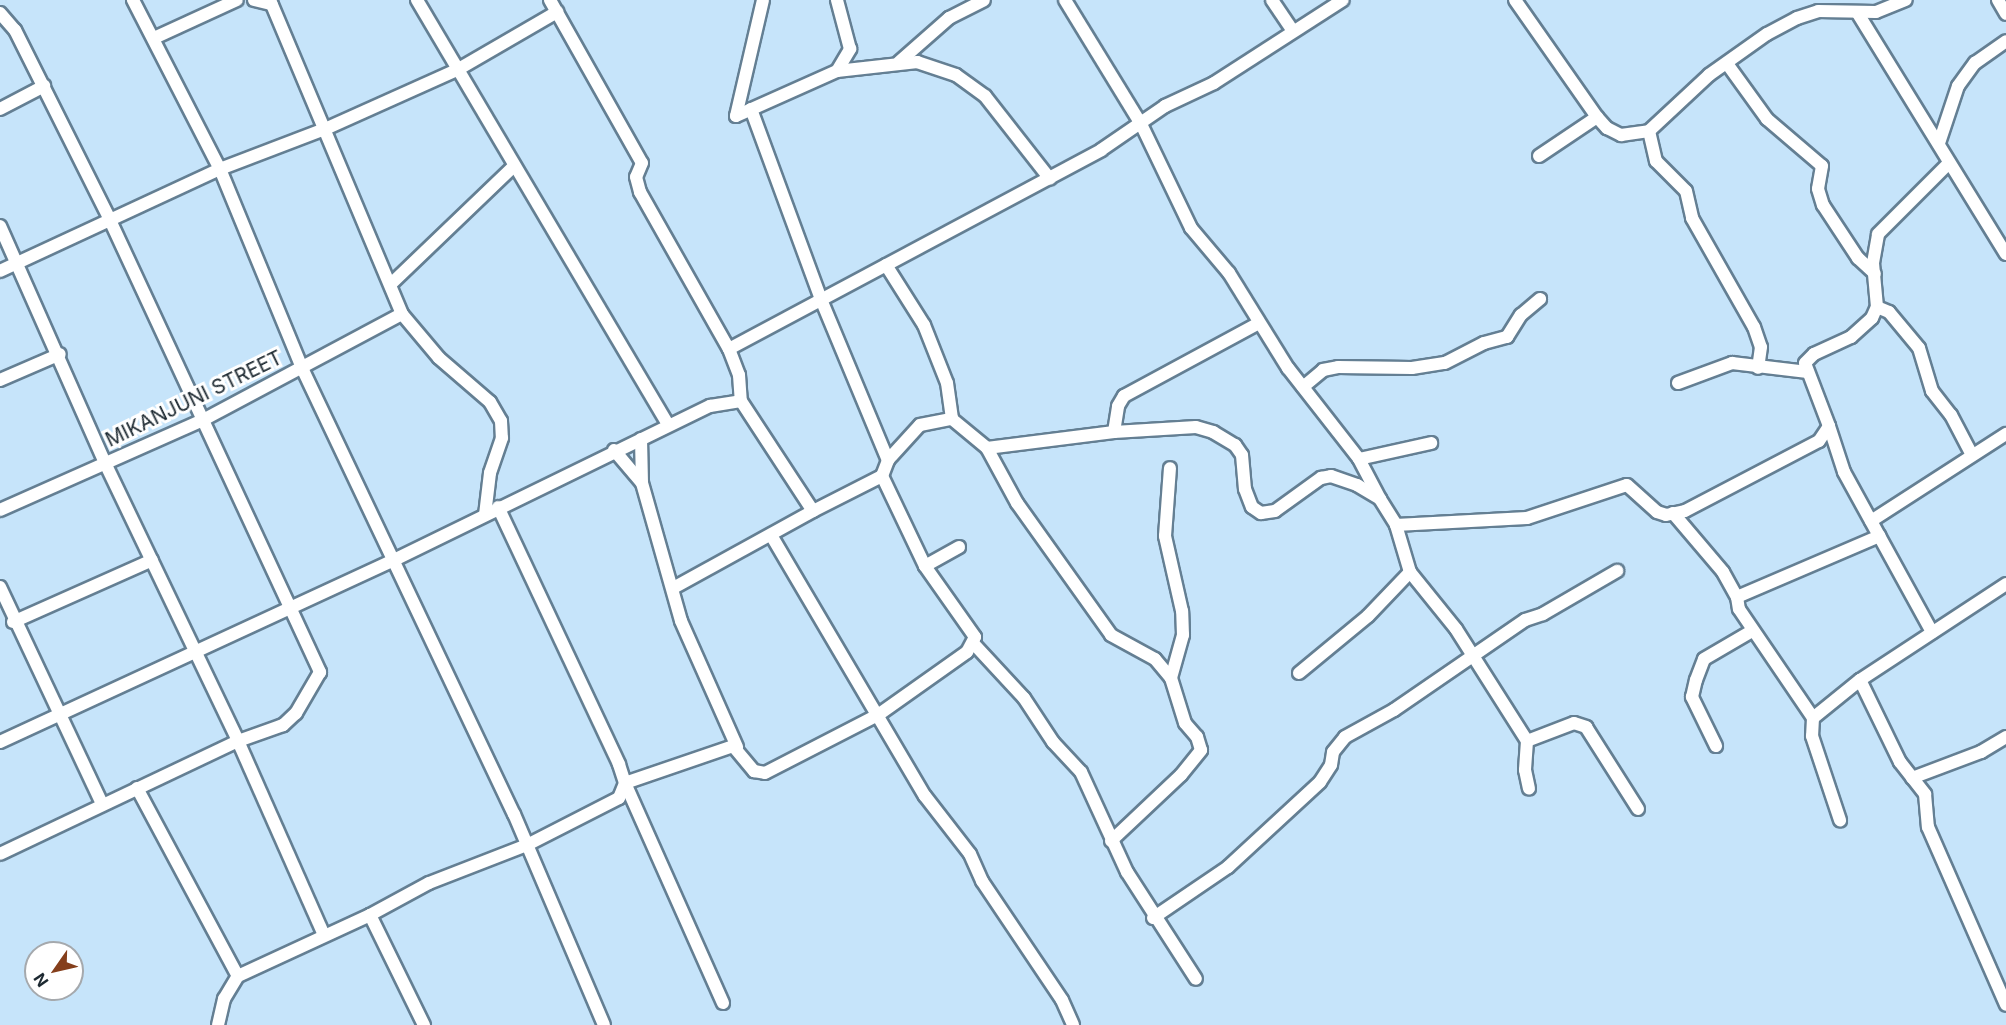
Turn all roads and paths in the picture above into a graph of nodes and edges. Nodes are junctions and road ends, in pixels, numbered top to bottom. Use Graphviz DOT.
graph roads {
  1 [pos="133,0"];
  2 [pos="237,0"];
  3 [pos="254,0"];
  4 [pos="417,0"];
  5 [pos="762,0"];
  6 [pos="837,0"];
  7 [pos="984,0"];
  8 [pos="1065,0"];
  9 [pos="1272,0"];
  10 [pos="1343,0"];
  11 [pos="1515,0"];
  12 [pos="1906,0"];
  13 [pos="1998,0"];
  14 [pos="271,2"];
  15 [pos="552,3"];
  16 [pos="1857,12"];
  17 [pos="0,13"];
  18 [pos="2006,14"];
  19 [pos="1293,31"];
  20 [pos="154,38"];
  21 [pos="2006,41"];
  22 [pos="899,62"];
  23 [pos="1728,65"];
  24 [pos="457,70"];
  25 [pos="837,71"];
  26 [pos="44,86"];
  27 [pos="0,109"];
  28 [pos="751,109"];
  29 [pos="1597,117"];
  30 [pos="1142,123"];
  31 [pos="325,129"];
  32 [pos="1649,131"];
  33 [pos="1939,143"];
  34 [pos="1539,156"];
  35 [pos="1948,164"];
  36 [pos="513,167"];
  37 [pos="220,169"];
  38 [pos="1050,179"];
  39 [pos="109,218"];
  40 [pos="0,226"];
  41 [pos="2006,254"];
  42 [pos="18,262"];
  43 [pos="886,266"];
  44 [pos="0,271"];
  45 [pos="1875,274"];
  46 [pos="392,283"];
  47 [pos="820,297"];
  48 [pos="1540,299"];
  49 [pos="1876,307"];
  50 [pos="402,314"];
  51 [pos="1259,323"];
  52 [pos="729,349"];
  53 [pos="60,354"];
  54 [pos="302,368"];
  55 [pos="1758,368"];
  56 [pos="1807,372"];
  57 [pos="0,380"];
  58 [pos="1678,383"];
  59 [pos="1303,387"];
  60 [pos="741,401"];
  61 [pos="205,419"];
  62 [pos="952,419"];
  63 [pos="668,425"];
  64 [pos="1829,426"];
  65 [pos="1114,432"];
  66 [pos="2006,434"];
  67 [pos="641,439"];
  68 [pos="1431,443"];
  69 [pos="987,448"];
  70 [pos="614,450"];
  71 [pos="1972,456"];
  72 [pos="1359,459"];
  73 [pos="888,460"];
  74 [pos="106,465"];
  75 [pos="1170,468"];
  76 [pos="882,476"];
  77 [pos="642,483"];
  78 [pos="1380,499"];
  79 [pos="498,507"];
  80 [pos="0,510"];
  81 [pos="813,511"];
  82 [pos="1672,513"];
  83 [pos="484,515"];
  84 [pos="1871,521"];
  85 [pos="1396,525"];
  86 [pos="771,535"];
  87 [pos="1879,536"];
  88 [pos="959,548"];
  89 [pos="152,560"];
  90 [pos="394,560"];
  91 [pos="925,566"];
  92 [pos="1617,571"];
  93 [pos="1410,572"];
  94 [pos="2006,584"];
  95 [pos="0,587"];
  96 [pos="673,588"];
  97 [pos="1737,597"];
  98 [pos="291,607"];
  99 [pos="13,622"];
  100 [pos="1752,631"];
  101 [pos="1932,632"];
  102 [pos="973,643"];
  103 [pos="194,652"];
  104 [pos="1473,654"];
  105 [pos="1299,673"];
  106 [pos="1171,678"];
  107 [pos="1860,680"];
  108 [pos="58,714"];
  109 [pos="878,715"];
  110 [pos="1813,718"];
  111 [pos="2006,737"];
  112 [pos="238,741"];
  113 [pos="1527,741"];
  114 [pos="0,742"];
  115 [pos="1716,746"];
  116 [pos="736,747"];
  117 [pos="1912,778"];
  118 [pos="625,783"];
  119 [pos="136,788"];
  120 [pos="1529,789"];
  121 [pos="102,804"];
  122 [pos="1638,809"];
  123 [pos="1840,820"];
  124 [pos="1111,841"];
  125 [pos="527,845"];
  126 [pos="0,854"];
  127 [pos="370,915"];
  128 [pos="1153,918"];
  129 [pos="324,935"];
  130 [pos="238,976"];
  131 [pos="1196,979"];
  132 [pos="723,1003"];
  133 [pos="2006,1005"];
  134 [pos="218,1025"];
  135 [pos="424,1025"];
  136 [pos="604,1025"];
  137 [pos="1073,1025"];
  1 -- 20 [label="street"];
  2 -- 20 [label="street"];
  3 -- 14 [label="street"];
  4 -- 24 [label="street"];
  5 -- 28 [label="street"];
  6 -- 25 [label="street"];
  7 -- 22 [label="street"];
  8 -- 30 [label="street"];
  9 -- 19 [label="street"];
  10 -- 19 [label="street"];
  11 -- 29 [label="street"];
  12 -- 16 [label="street"];
  13 -- 18 [label="street"];
  14 -- 31 [label="street"];
  15 -- 24 [label="street"];
  15 -- 52 [label="street"];
  16 -- 23 [label="street"];
  16 -- 33 [label="street"];
  17 -- 26 [label="street"];
  19 -- 30 [label="street"];
  20 -- 37 [label="street"];
  21 -- 33 [label="street"];
  22 -- 25 [label="street"];
  22 -- 38 [label="street"];
  23 -- 32 [label="street"];
  23 -- 45 [label="street"];
  24 -- 31 [label="street"];
  24 -- 36 [label="street"];
  25 -- 28 [label="street"];
  26 -- 27 [label="street"];
  26 -- 39 [label="street"];
  28 -- 47 [label="street"];
  29 -- 32 [label="street"];
  29 -- 34 [label="street"];
  30 -- 38 [label="street"];
  30 -- 51 [label="street"];
  31 -- 37 [label="street"];
  31 -- 46 [label="street"];
  32 -- 55 [label="street"];
  33 -- 35 [label="street"];
  35 -- 41 [label="street"];
  35 -- 45 [label="street"];
  36 -- 46 [label="street"];
  36 -- 63 [label="street"];
  37 -- 39 [label="street"];
  37 -- 54 [label="street"];
  38 -- 43 [label="street"];
  39 -- 42 [label="street"];
  39 -- 61 [label="street"];
  40 -- 42 [label="street"];
  42 -- 44 [label="street"];
  42 -- 53 [label="street"];
  43 -- 47 [label="street"];
  43 -- 62 [label="street"];
  45 -- 49 [label="street"];
  46 -- 50 [label="street"];
  47 -- 52 [label="street"];
  47 -- 73 [label="street"];
  48 -- 59 [label="street"];
  49 -- 56 [label="street"];
  49 -- 71 [label="street"];
  50 -- 54 [label="street, MIKANJUNI STREET"];
  50 -- 83 [label="street"];
  51 -- 59 [label="street"];
  51 -- 65 [label="street"];
  52 -- 60 [label="street"];
  53 -- 57 [label="street"];
  53 -- 74 [label="street"];
  54 -- 61 [label="street, MIKANJUNI STREET"];
  54 -- 90 [label="street"];
  55 -- 56 [label="street"];
  55 -- 58 [label="street"];
  56 -- 64 [label="street"];
  59 -- 72 [label="street"];
  60 -- 63 [label="street"];
  60 -- 81 [label="street"];
  61 -- 74 [label="street, MIKANJUNI STREET"];
  61 -- 98 [label="street"];
  62 -- 69 [label="street"];
  62 -- 73 [label="street"];
  63 -- 67 [label="street"];
  64 -- 82 [label="street"];
  64 -- 84 [label="street"];
  65 -- 69 [label="street"];
  65 -- 78 [label="street"];
  66 -- 71 [label="street"];
  67 -- 70 [label="street"];
  67 -- 77 [label="street"];
  68 -- 72 [label="street"];
  69 -- 106 [label="street"];
  70 -- 77 [label="street"];
  70 -- 79 [label="street"];
  71 -- 84 [label="street"];
  72 -- 78 [label="street"];
  73 -- 76 [label="street"];
  74 -- 80 [label="street, MIKANJUNI STREET"];
  74 -- 89 [label="street"];
  75 -- 106 [label="street"];
  76 -- 81 [label="street"];
  76 -- 91 [label="street"];
  77 -- 96 [label="street"];
  78 -- 85 [label="street"];
  79 -- 83 [label="street"];
  79 -- 118 [label="street"];
  81 -- 86 [label="street"];
  82 -- 85 [label="street"];
  82 -- 97 [label="street"];
  83 -- 90 [label="street"];
  84 -- 87 [label="street"];
  85 -- 93 [label="street"];
  86 -- 96 [label="street"];
  86 -- 109 [label="street"];
  87 -- 97 [label="street"];
  87 -- 101 [label="street"];
  88 -- 91 [label="street"];
  89 -- 99 [label="street"];
  89 -- 103 [label="street"];
  90 -- 98 [label="street"];
  90 -- 125 [label="street"];
  91 -- 102 [label="street"];
  92 -- 104 [label="street"];
  93 -- 104 [label="street"];
  93 -- 105 [label="street"];
  94 -- 101 [label="street"];
  95 -- 99 [label="street"];
  96 -- 116 [label="street"];
  97 -- 100 [label="street"];
  98 -- 103 [label="street"];
  98 -- 112 [label="street"];
  99 -- 108 [label="street"];
  100 -- 110 [label="street"];
  100 -- 115 [label="street"];
  101 -- 107 [label="street"];
  102 -- 109 [label="street"];
  102 -- 124 [label="street"];
  103 -- 108 [label="street"];
  103 -- 112 [label="street"];
  104 -- 113 [label="street"];
  104 -- 128 [label="street"];
  106 -- 124 [label="street"];
  107 -- 110 [label="street"];
  107 -- 117 [label="street"];
  108 -- 114 [label="street"];
  108 -- 121 [label="street"];
  109 -- 116 [label="street"];
  109 -- 137 [label="street"];
  110 -- 123 [label="street"];
  111 -- 117 [label="street"];
  112 -- 119 [label="street"];
  112 -- 129 [label="street"];
  113 -- 120 [label="street"];
  113 -- 122 [label="street"];
  116 -- 118 [label="street"];
  117 -- 133 [label="street"];
  118 -- 125 [label="street"];
  118 -- 132 [label="street"];
  119 -- 121 [label="street"];
  119 -- 130 [label="street"];
  121 -- 126 [label="street"];
  124 -- 128 [label="street"];
  125 -- 127 [label="street"];
  125 -- 136 [label="street"];
  127 -- 129 [label="street"];
  127 -- 135 [label="street"];
  128 -- 131 [label="street"];
  129 -- 130 [label="street"];
  130 -- 134 [label="street"];
}
